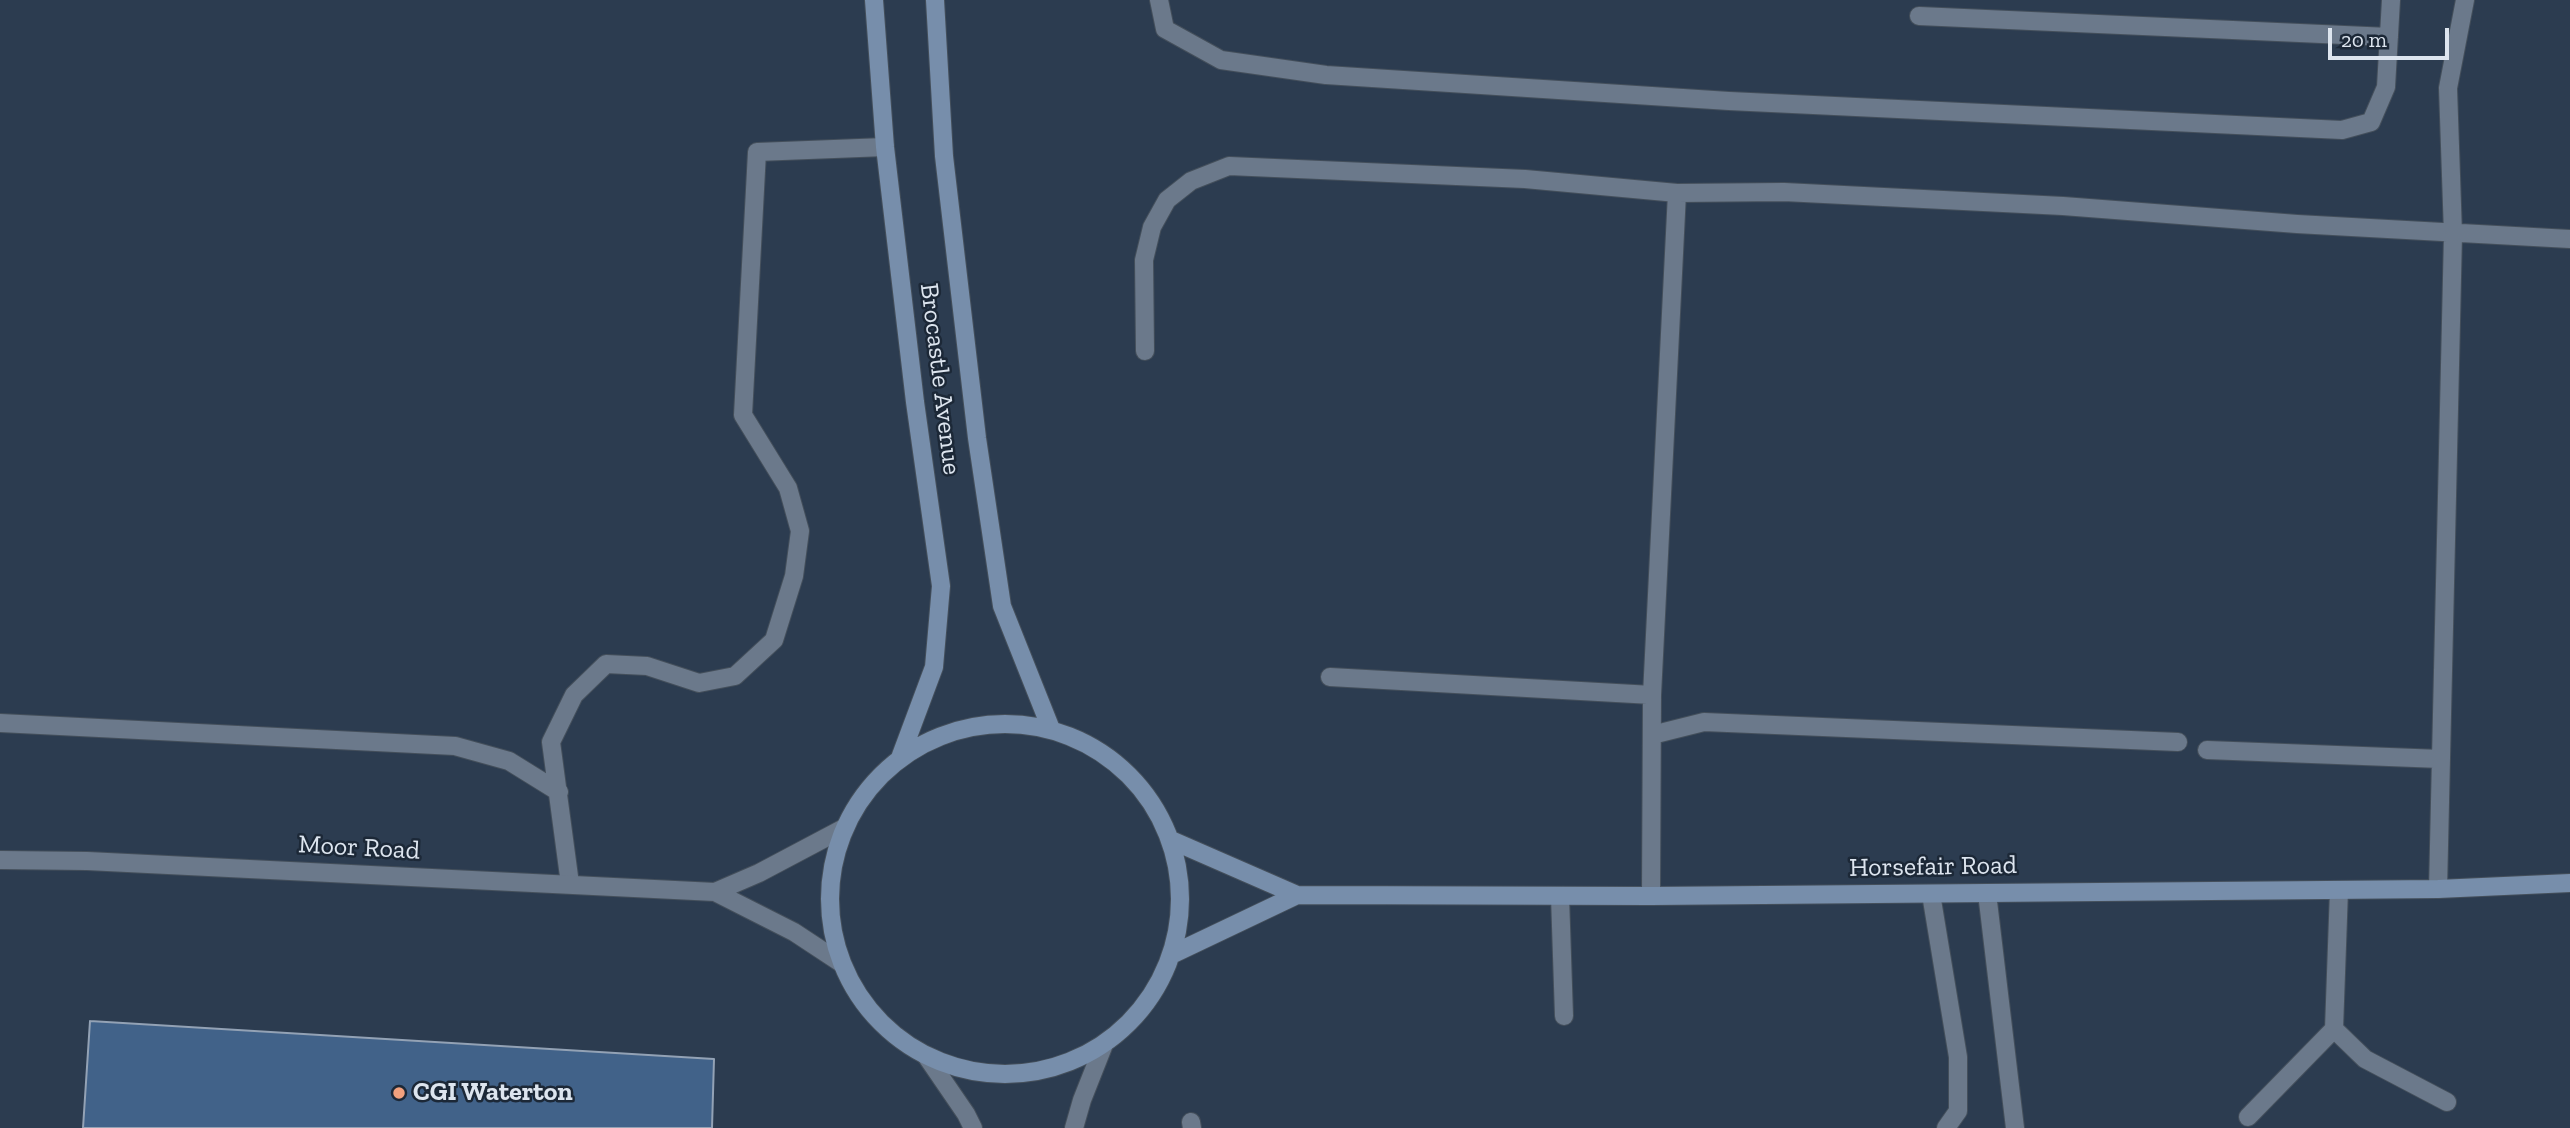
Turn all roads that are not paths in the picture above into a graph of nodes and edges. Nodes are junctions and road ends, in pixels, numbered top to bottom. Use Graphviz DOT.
graph roads {
  1 [pos="874,0"];
  2 [pos="935,0"];
  3 [pos="1159,0"];
  4 [pos="2391,0"];
  5 [pos="2465,0"];
  6 [pos="1919,16"];
  7 [pos="2389,37"];
  8 [pos="885,147"];
  9 [pos="1677,193"];
  10 [pos="2453,233"];
  11 [pos="2570,239"];
  12 [pos="1146,351"];
  13 [pos="1330,677"];
  14 [pos="1652,695"];
  15 [pos="0,723"];
  16 [pos="1051,729"];
  17 [pos="1652,735"];
  18 [pos="2178,742"];
  19 [pos="2207,750"];
  20 [pos="900,758"];
  21 [pos="2441,759"];
  22 [pos="559,792"];
  23 [pos="844,828"];
  24 [pos="1171,840"];
  25 [pos="0,860"];
  26 [pos="2570,883"];
  27 [pos="570,884"];
  28 [pos="2438,889"];
  29 [pos="2339,890"];
  30 [pos="715,891"];
  31 [pos="1987,893"];
  32 [pos="1931,894"];
  33 [pos="1297,895"];
  34 [pos="1560,896"];
  35 [pos="1651,896"];
  36 [pos="1173,954"];
  37 [pos="841,962"];
  38 [pos="1564,1016"];
  39 [pos="2334,1029"];
  40 [pos="1103,1047"];
  41 [pos="927,1057"];
  42 [pos="2447,1102"];
  43 [pos="2248,1117"];
  44 [pos="973,1128"];
  45 [pos="1074,1128"];
  46 [pos="1946,1128"];
  47 [pos="2015,1128"];
  1 -- 8 [label="street, Brocastle Avenue"];
  2 -- 16 [label="street, Brocastle Avenue"];
  3 -- 7 [label="street"];
  4 -- 7 [label="street"];
  5 -- 10 [label="street"];
  6 -- 7 [label="street"];
  8 -- 20 [label="street, Brocastle Avenue"];
  8 -- 22 [label="street"];
  9 -- 10 [label="street"];
  9 -- 12 [label="street"];
  9 -- 14 [label="street"];
  10 -- 11 [label="street"];
  10 -- 21 [label="street"];
  13 -- 14 [label="street"];
  14 -- 17 [label="street"];
  15 -- 22 [label="street"];
  16 -- 20 [label="street"];
  16 -- 24 [label="street"];
  17 -- 18 [label="street"];
  17 -- 35 [label="street"];
  19 -- 21 [label="street"];
  20 -- 23 [label="street"];
  21 -- 28 [label="street"];
  22 -- 27 [label="street"];
  23 -- 30 [label="street, Moor Road"];
  23 -- 37 [label="street"];
  24 -- 33 [label="street, Horsefair Road"];
  24 -- 36 [label="street"];
  25 -- 27 [label="street, Moor Road"];
  26 -- 28 [label="street, Horsefair Road"];
  27 -- 30 [label="street, Moor Road"];
  28 -- 29 [label="street, Horsefair Road"];
  29 -- 31 [label="street, Horsefair Road"];
  29 -- 39 [label="street"];
  30 -- 37 [label="street, Moor Road"];
  31 -- 32 [label="street, Horsefair Road"];
  31 -- 47 [label="street"];
  32 -- 35 [label="street, Horsefair Road"];
  32 -- 46 [label="street"];
  33 -- 34 [label="street, Horsefair Road"];
  33 -- 36 [label="street, Horsefair Road"];
  34 -- 35 [label="street, Horsefair Road"];
  34 -- 38 [label="street"];
  36 -- 40 [label="street"];
  37 -- 41 [label="street"];
  39 -- 42 [label="street"];
  39 -- 43 [label="street"];
  40 -- 41 [label="street"];
  40 -- 45 [label="street"];
  41 -- 44 [label="street"];
}
